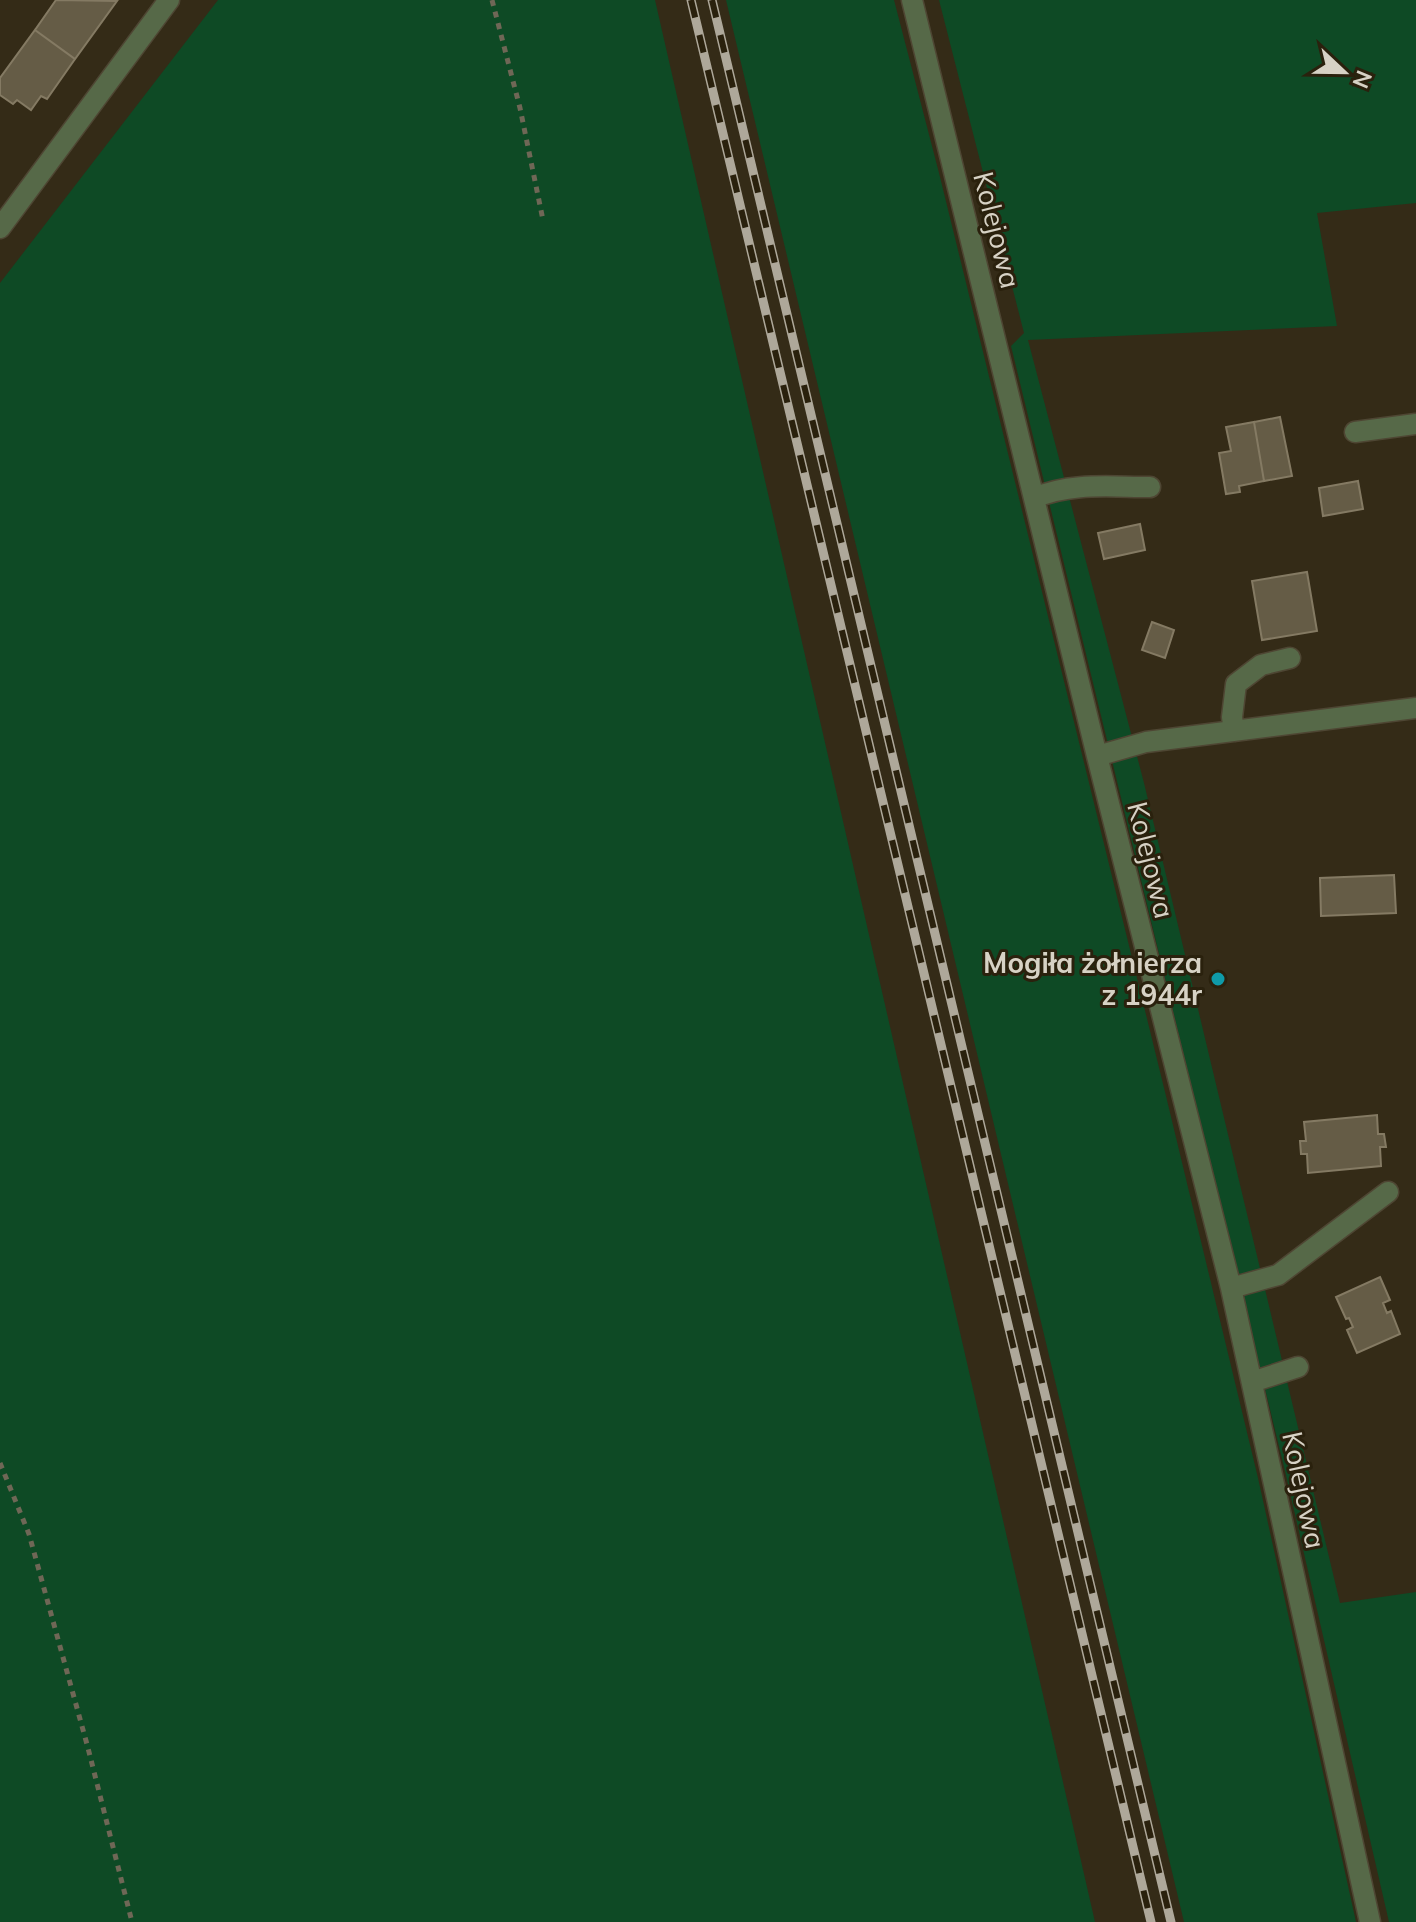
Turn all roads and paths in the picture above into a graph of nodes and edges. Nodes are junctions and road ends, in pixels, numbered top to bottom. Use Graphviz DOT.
graph roads {
  1 [pos="169,0"];
  2 [pos="492,0"];
  3 [pos="912,0"];
  4 [pos="543,220"];
  5 [pos="0,228"];
  6 [pos="1416,424"];
  7 [pos="1355,432"];
  8 [pos="1150,487"];
  9 [pos="1034,498"];
  10 [pos="1290,658"];
  11 [pos="1416,708"];
  12 [pos="1234,731"];
  13 [pos="1097,756"];
  14 [pos="1388,1192"];
  15 [pos="1231,1288"];
  16 [pos="1298,1367"];
  17 [pos="1252,1382"];
  18 [pos="0,1463"];
  19 [pos="132,1922"];
  20 [pos="1370,1922"];
  1 -- 5 [label="street"];
  2 -- 4 [label="path"];
  3 -- 9 [label="street, Kolejowa"];
  6 -- 7 [label="street"];
  8 -- 9 [label="street"];
  9 -- 13 [label="street, Kolejowa"];
  10 -- 12 [label="street"];
  11 -- 12 [label="street"];
  12 -- 13 [label="street"];
  13 -- 15 [label="street, Kolejowa"];
  14 -- 15 [label="street"];
  15 -- 17 [label="street, Kolejowa"];
  16 -- 17 [label="street"];
  17 -- 20 [label="street, Kolejowa"];
  18 -- 19 [label="path"];
}
